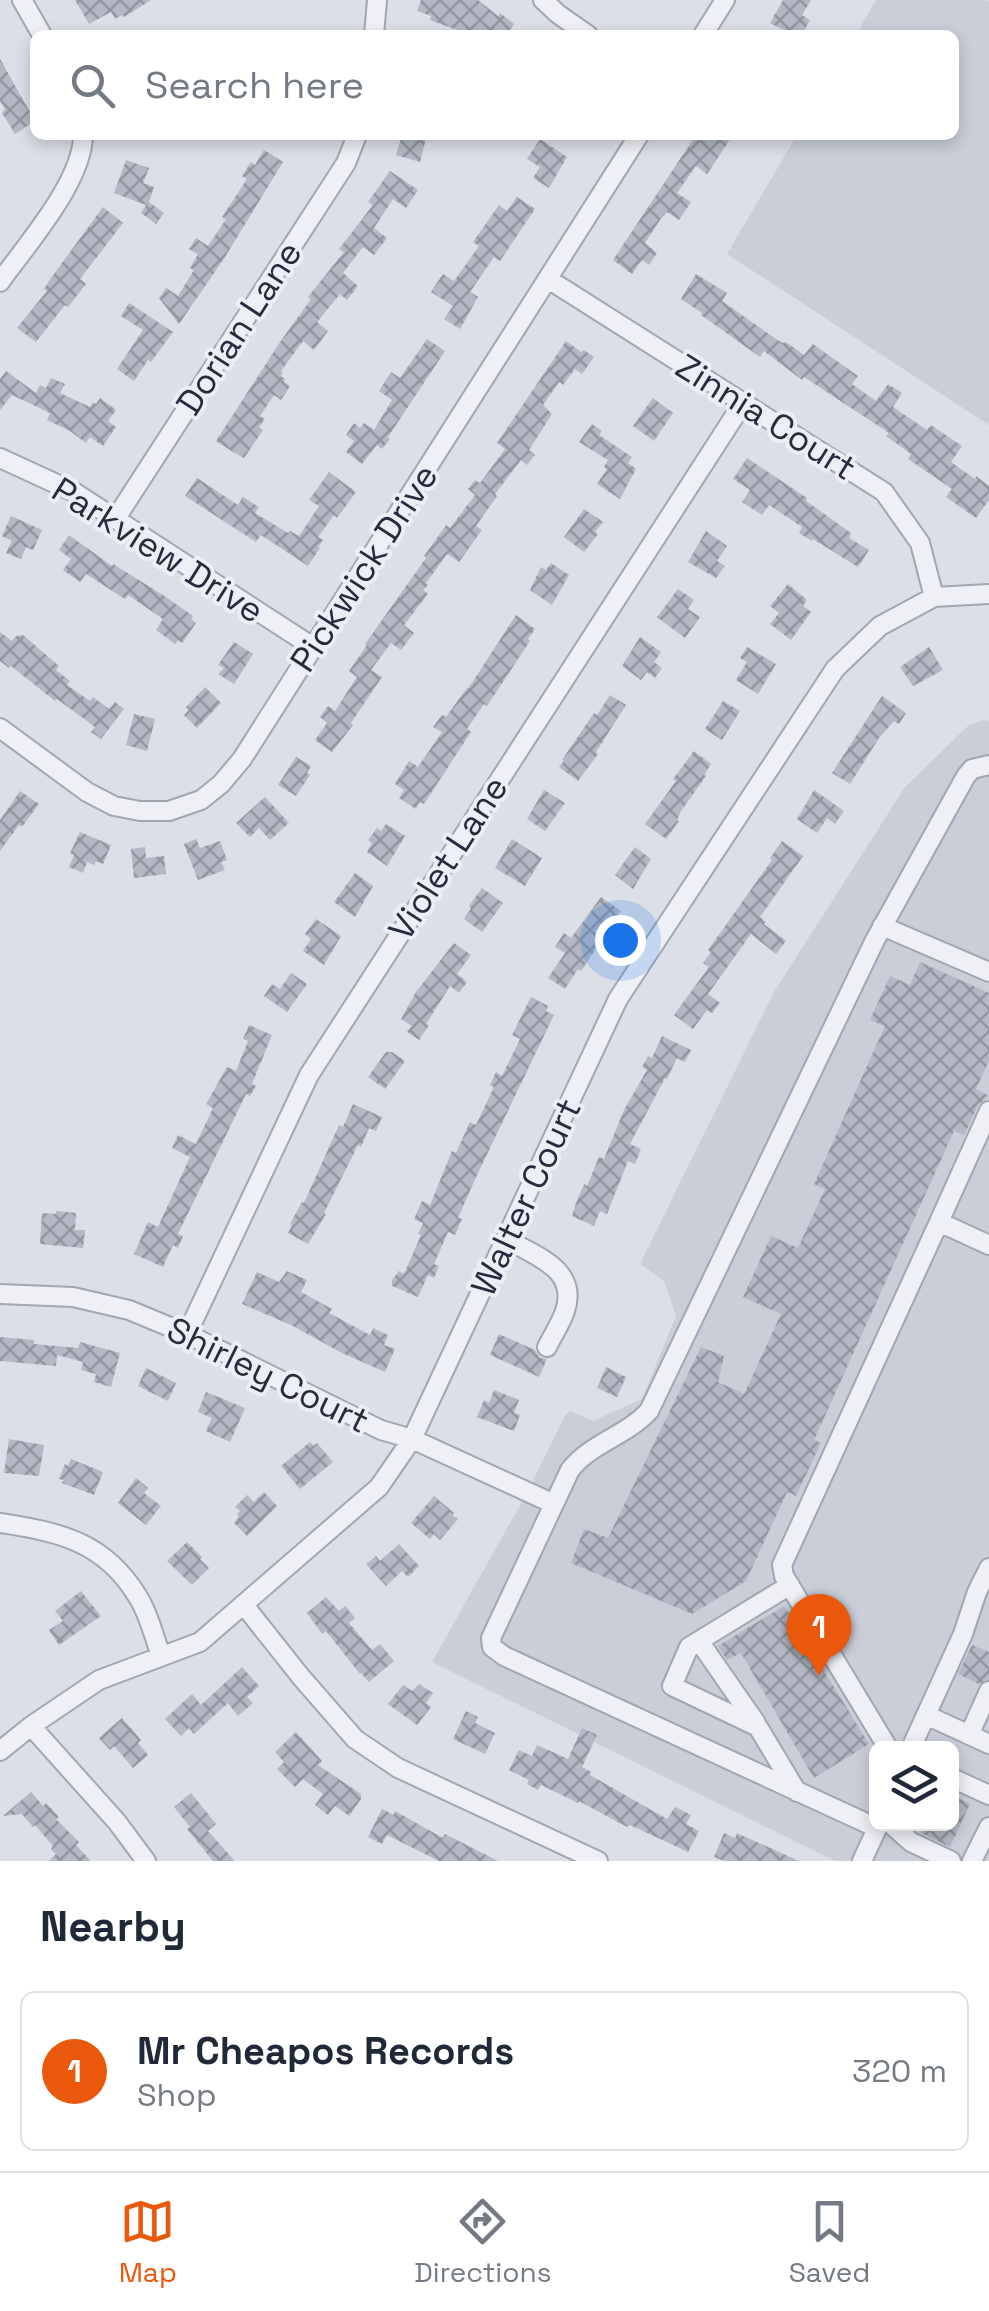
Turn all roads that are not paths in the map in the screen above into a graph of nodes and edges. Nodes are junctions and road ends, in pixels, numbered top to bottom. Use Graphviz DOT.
graph roads {
  1 [pos="22,0"];
  2 [pos="377,0"];
  3 [pos="544,0"];
  4 [pos="725,0"];
  5 [pos="39,30"];
  6 [pos="374,30"];
  7 [pos="581,30"];
  8 [pos="706,30"];
  9 [pos="83,140"];
  10 [pos="355,140"];
  11 [pos="637,140"];
  12 [pos="548,280"];
  13 [pos="0,282"];
  14 [pos="744,403"];
  15 [pos="0,458"];
  16 [pos="116,518"];
  17 [pos="989,594"];
  18 [pos="934,597"];
  19 [pos="313,647"];
  20 [pos="5,739"];
  21 [pos="989,765"];
  22 [pos="882,926"];
  23 [pos="989,972"];
  24 [pos="989,1112"];
  25 [pos="939,1222"];
  26 [pos="506,1240"];
  27 [pos="989,1245"];
  28 [pos="0,1294"];
  29 [pos="187,1334"];
  30 [pos="547,1347"];
  31 [pos="412,1439"];
  32 [pos="554,1504"];
  33 [pos="0,1523"];
  34 [pos="989,1568"];
  35 [pos="790,1585"];
  36 [pos="983,1595"];
  37 [pos="244,1605"];
  38 [pos="699,1641"];
  39 [pos="161,1656"];
  40 [pos="989,1691"];
  41 [pos="989,1714"];
  42 [pos="926,1716"];
  43 [pos="31,1726"];
  44 [pos="758,1727"];
  45 [pos="884,1741"];
  46 [pos="914,1741"];
  47 [pos="982,1741"];
  48 [pos="0,1751"];
  49 [pos="959,1781"];
  50 [pos="797,1792"];
  51 [pos="989,1796"];
  52 [pos="869,1820"];
  53 [pos="989,1828"];
  54 [pos="886,1831"];
  55 [pos="893,1831"];
  56 [pos="864,1857"];
  57 [pos="146,1861"];
  58 [pos="598,1861"];
  59 [pos="951,1861"];
  60 [pos="972,1861"];
  1 -- 5 [label="street"];
  2 -- 6 [label="street"];
  3 -- 7 [label="street"];
  4 -- 8 [label="street"];
  9 -- 13 [label="street"];
  10 -- 16 [label="street, Dorian Lane"];
  11 -- 12 [label="street, Pickwick Drive"];
  12 -- 14 [label="street, Zinnia Court"];
  12 -- 19 [label="street, Pickwick Drive"];
  14 -- 18 [label="street, Zinnia Court"];
  14 -- 29 [label="street, Violet Lane"];
  15 -- 16 [label="street, Parkview Drive"];
  16 -- 19 [label="street, Parkview Drive"];
  17 -- 18 [label="street, Walter Court"];
  18 -- 26 [label="street, Walter Court"];
  19 -- 20 [label="street, Pickwick Drive"];
  21 -- 22 [label="street"];
  22 -- 23 [label="street"];
  22 -- 32 [label="street"];
  24 -- 25 [label="street"];
  25 -- 27 [label="street"];
  25 -- 35 [label="street"];
  26 -- 30 [label="street"];
  26 -- 31 [label="street, Walter Court"];
  28 -- 29 [label="street, Shirley Court"];
  29 -- 31 [label="street, Shirley Court"];
  31 -- 32 [label="street, Shirley Court"];
  31 -- 37 [label="street, Walter Court"];
  32 -- 50 [label="street"];
  33 -- 39 [label="street"];
  34 -- 36 [label="street"];
  35 -- 38 [label="street"];
  35 -- 45 [label="street"];
  36 -- 42 [label="street"];
  37 -- 39 [label="street, Walter Court"];
  37 -- 58 [label="street"];
  38 -- 44 [label="street"];
  38 -- 44 [label="street"];
  39 -- 43 [label="street, Walter Court"];
  40 -- 47 [label="street"];
  41 -- 47 [label="street"];
  42 -- 46 [label="street"];
  42 -- 47 [label="street"];
  43 -- 48 [label="street, Walter Court"];
  43 -- 57 [label="street"];
  44 -- 50 [label="street"];
  49 -- 51 [label="street"];
  50 -- 52 [label="street"];
  53 -- 60 [label="street"];
  54 -- 56 [label="street"];
  55 -- 59 [label="street"];
}
